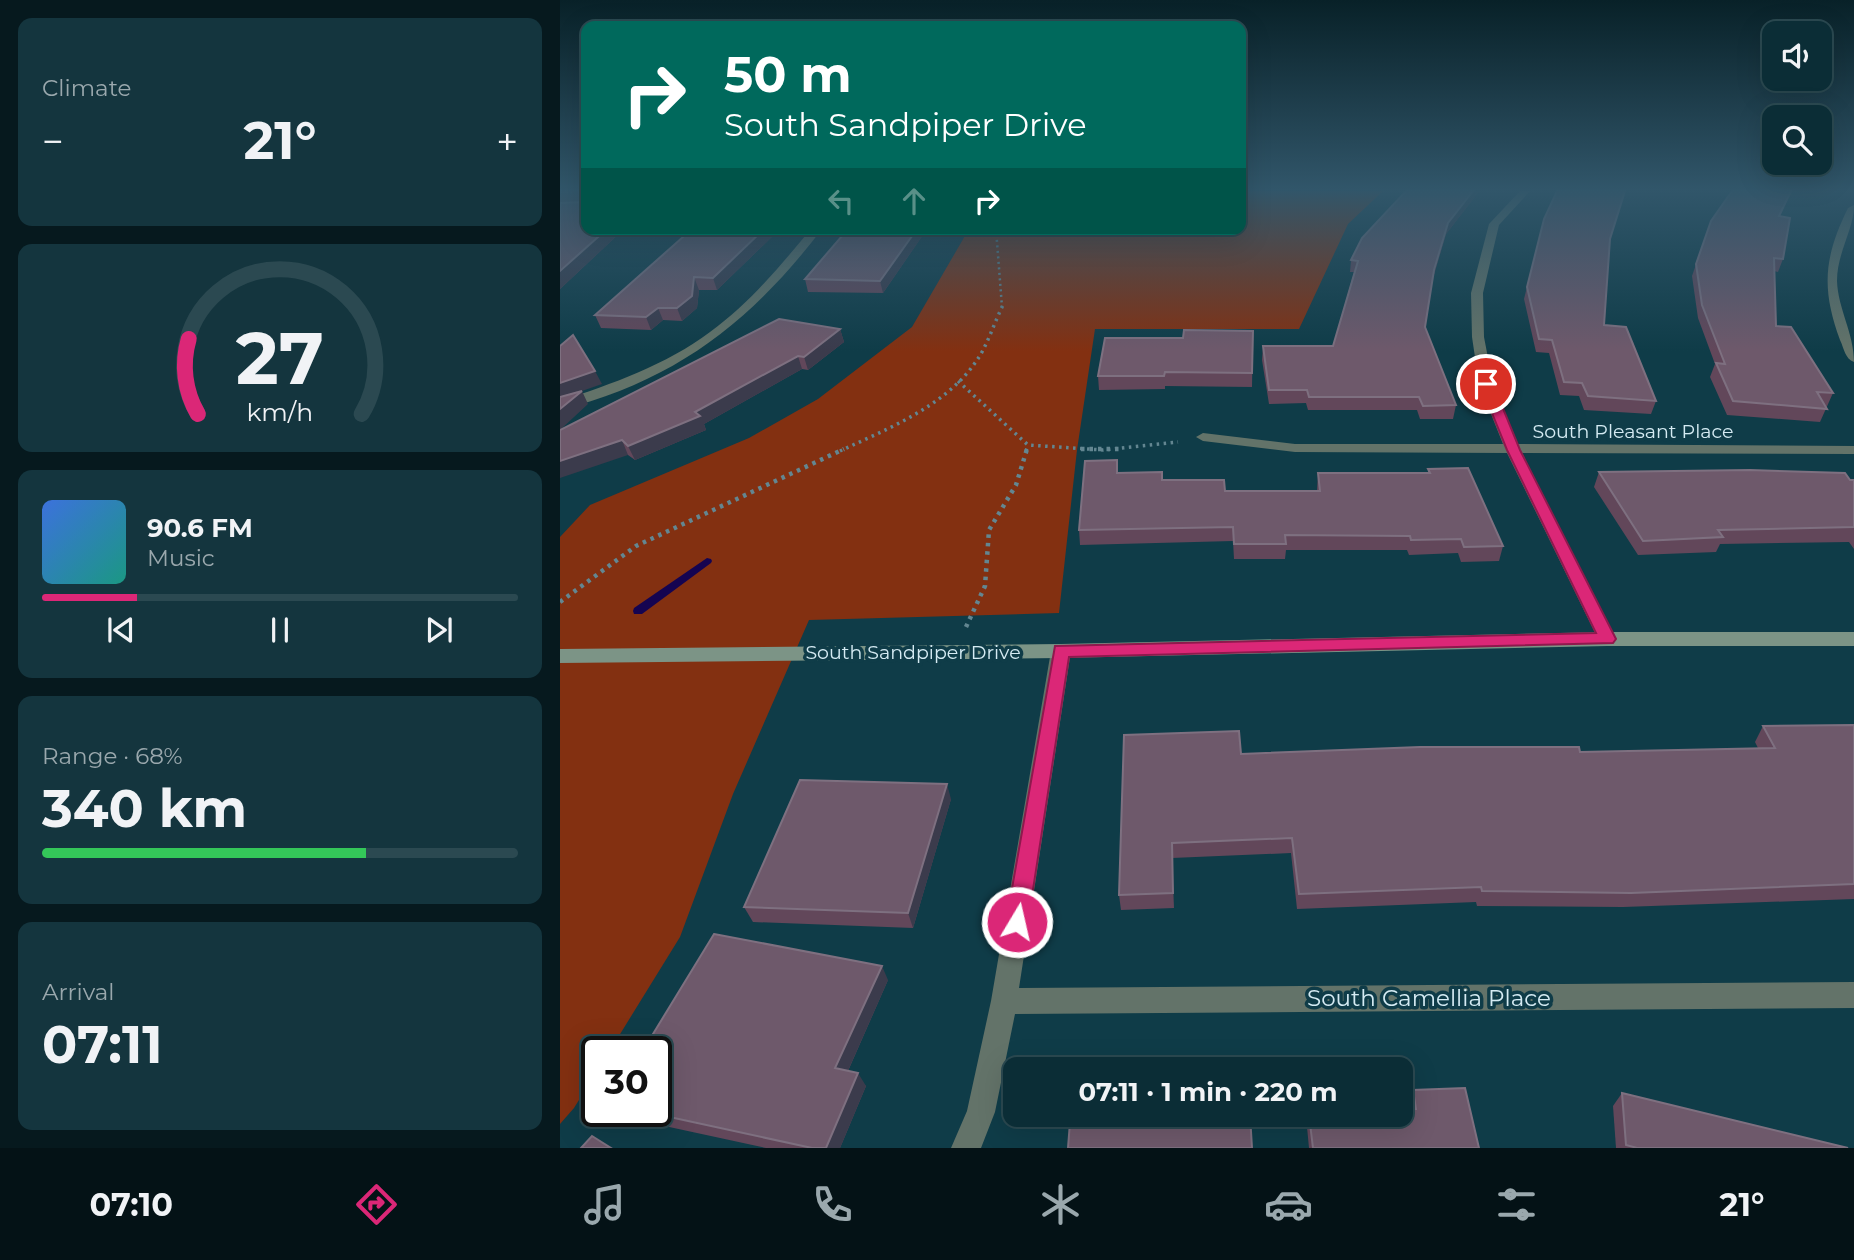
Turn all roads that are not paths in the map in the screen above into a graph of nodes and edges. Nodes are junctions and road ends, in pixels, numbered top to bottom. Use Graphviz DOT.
graph roads {
  1 [pos="804,245"];
  2 [pos="1489,245"];
  3 [pos="1836,245"];
  4 [pos="1854,358"];
  5 [pos="560,406"];
  6 [pos="1203,437"];
  7 [pos="1513,450"];
  8 [pos="1854,450"];
  9 [pos="1607,639"];
  10 [pos="1854,639"];
  11 [pos="1061,651"];
  12 [pos="560,656"];
  13 [pos="1854,995"];
  14 [pos="1004,1001"];
  15 [pos="966,1148"];
  1 -- 5 [label="street"];
  2 -- 7 [label="street"];
  3 -- 4 [label="street"];
  6 -- 7 [label="street, South Pleasant Place"];
  7 -- 8 [label="street, South Pleasant Place"];
  7 -- 9 [label="street"];
  9 -- 10 [label="street, South Sandpiper Drive"];
  9 -- 11 [label="street, South Sandpiper Drive"];
  11 -- 12 [label="street, South Sandpiper Drive"];
  11 -- 14 [label="street"];
  13 -- 14 [label="street, South Camellia Place"];
  14 -- 15 [label="street"];
}
